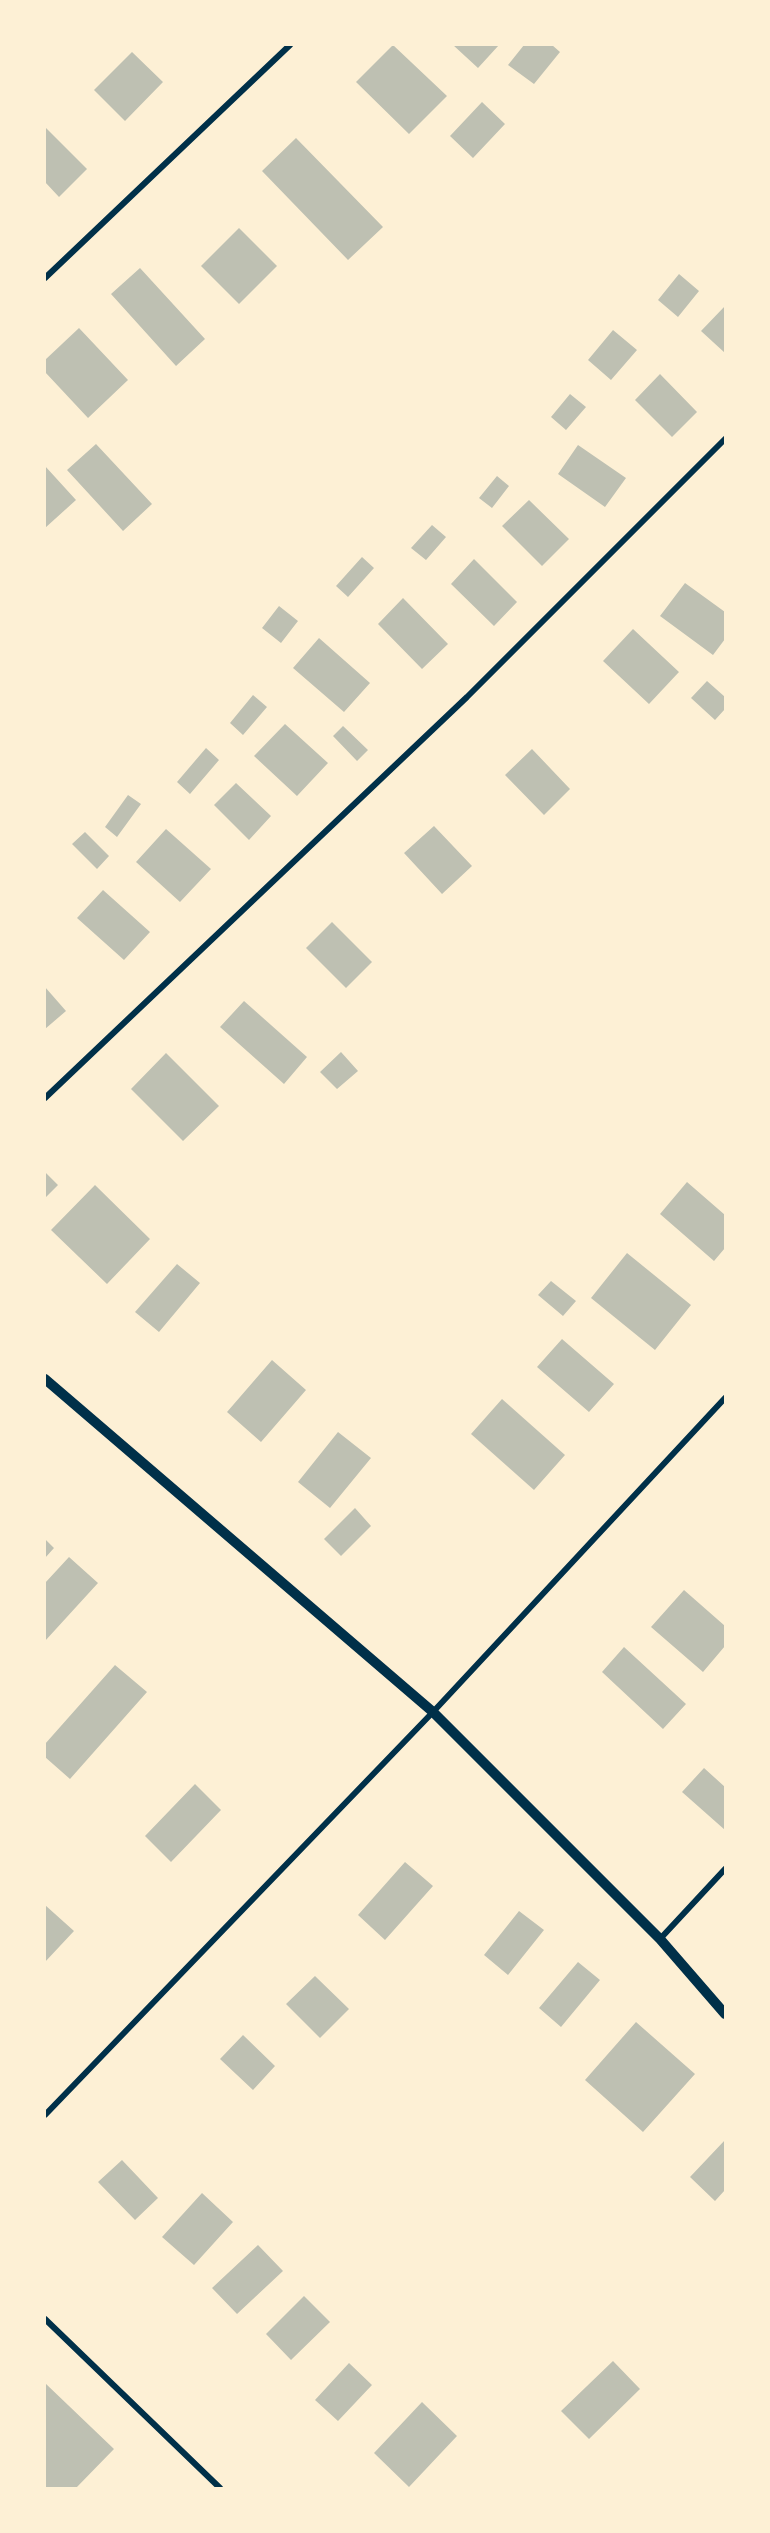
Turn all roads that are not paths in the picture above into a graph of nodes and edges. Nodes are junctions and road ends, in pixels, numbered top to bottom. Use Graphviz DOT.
graph roads {
  1 [pos="290,45"];
  2 [pos="45,278"];
  3 [pos="725,439"];
  4 [pos="45,1098"];
  5 [pos="45,1379"];
  6 [pos="725,1398"];
  7 [pos="433,1712"];
  8 [pos="725,1869"];
  9 [pos="660,1939"];
  10 [pos="725,2014"];
  11 [pos="45,2115"];
  12 [pos="45,2319"];
  13 [pos="220,2488"];
  1 -- 2 [label="street"];
  3 -- 4 [label="street"];
  5 -- 7 [label="street"];
  6 -- 7 [label="street"];
  7 -- 9 [label="street"];
  7 -- 11 [label="street"];
  8 -- 9 [label="street"];
  9 -- 10 [label="street"];
  12 -- 13 [label="street"];
}
